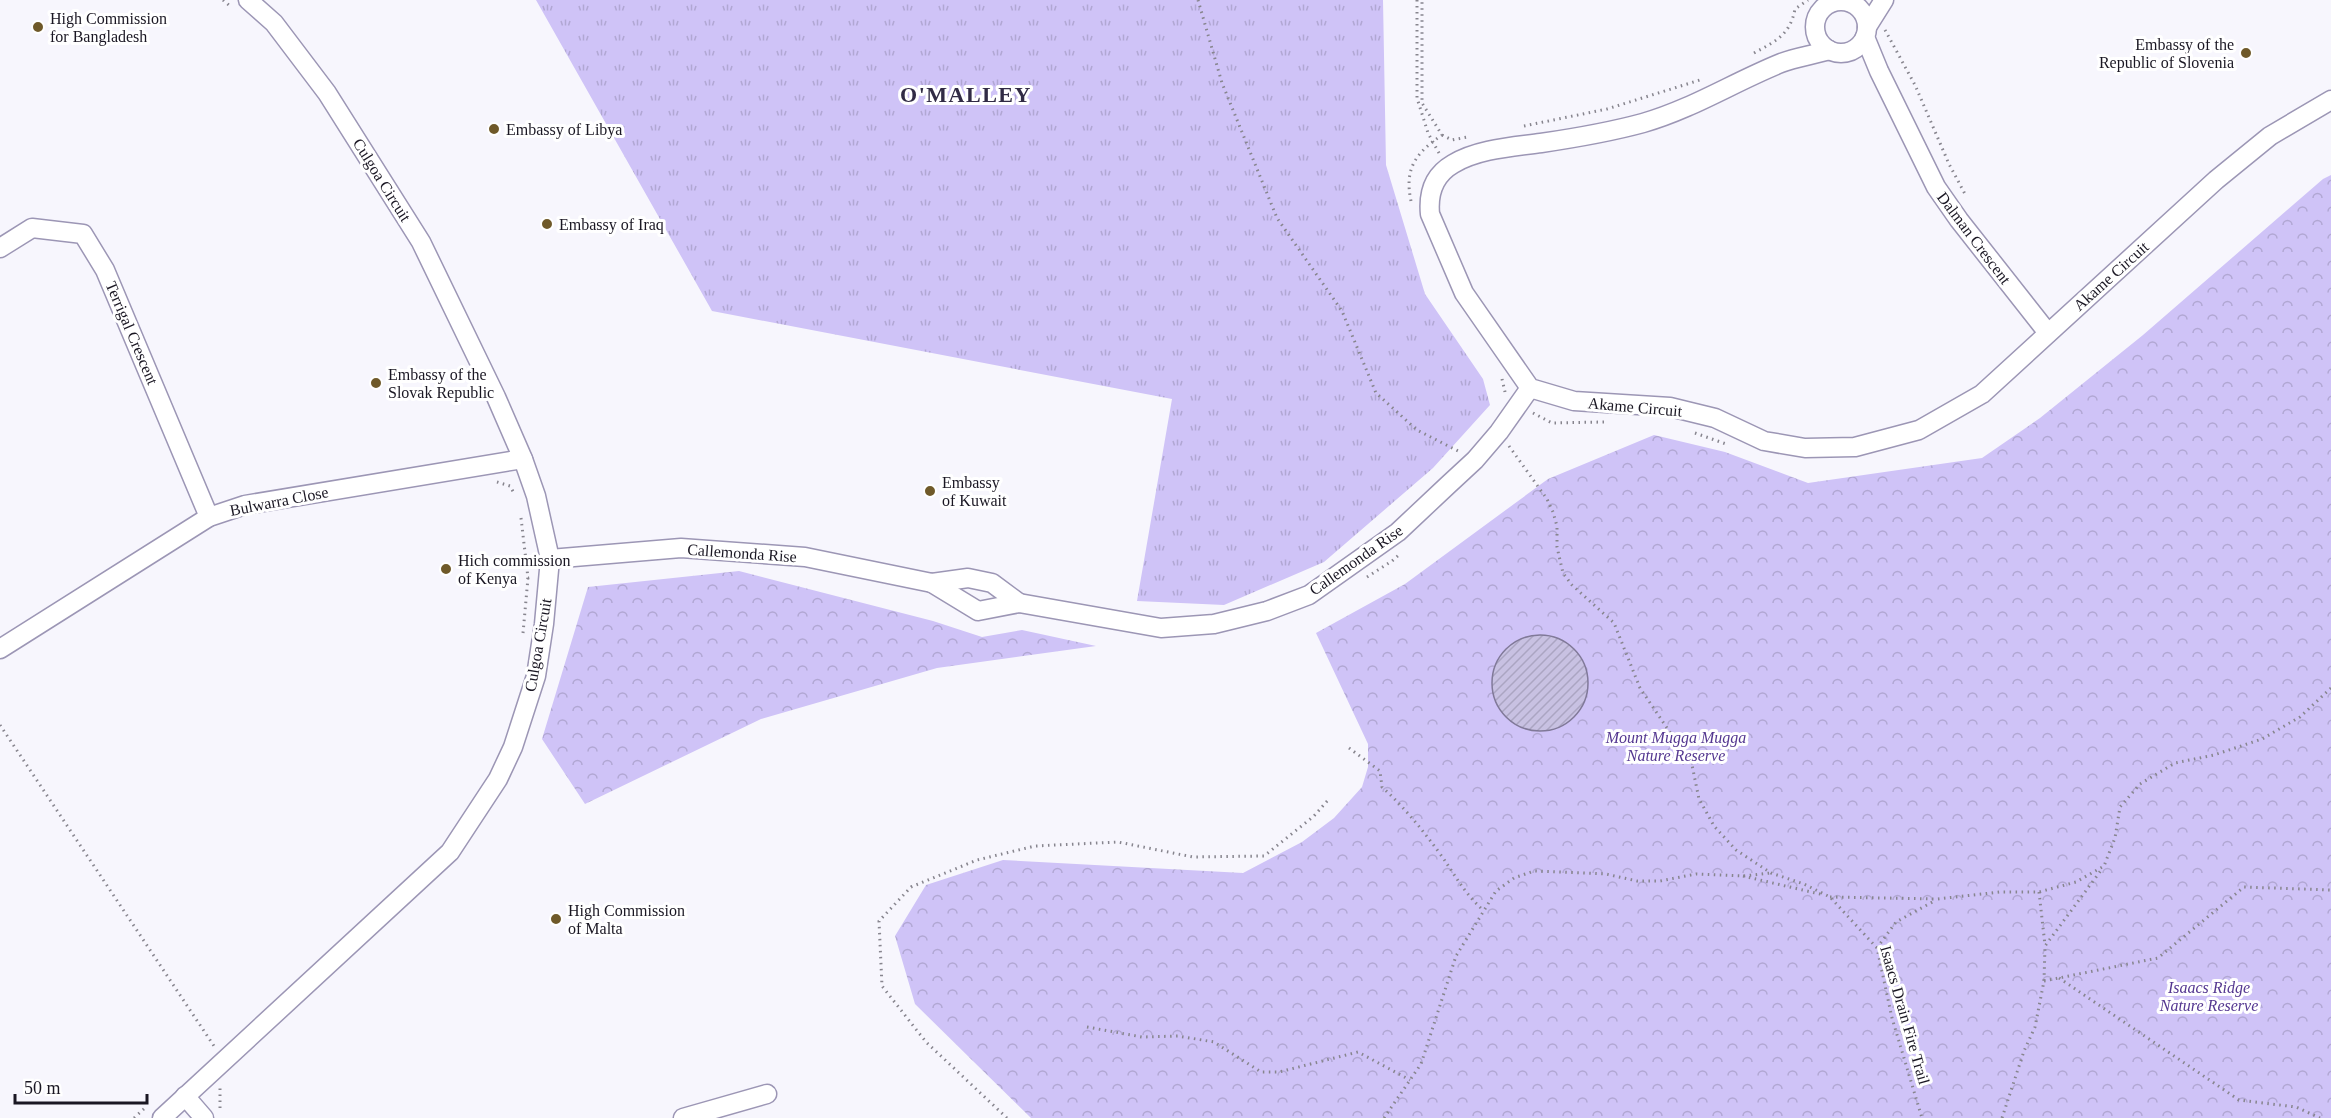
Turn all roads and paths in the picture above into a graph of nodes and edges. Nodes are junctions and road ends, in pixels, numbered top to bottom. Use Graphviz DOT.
graph roads {
  1 [pos="223,0"];
  2 [pos="1198,0"];
  3 [pos="1417,0"];
  4 [pos="1808,0"];
  5 [pos="1847,1"];
  6 [pos="244,7"];
  7 [pos="1815,16"];
  8 [pos="1873,19"];
  9 [pos="1838,52"];
  10 [pos="1752,55"];
  11 [pos="1782,63"];
  12 [pos="1879,71"];
  13 [pos="1703,78"];
  14 [pos="2331,100"];
  15 [pos="1517,127"];
  16 [pos="1442,135"];
  17 [pos="1474,136"];
  18 [pos="1447,167"];
  19 [pos="1965,194"];
  20 [pos="0,248"];
  21 [pos="2048,333"];
  22 [pos="1530,388"];
  23 [pos="1527,420"];
  24 [pos="1612,422"];
  25 [pos="1688,430"];
  26 [pos="1728,446"];
  27 [pos="1501,453"];
  28 [pos="523,459"];
  29 [pos="1474,460"];
  30 [pos="492,481"];
  31 [pos="519,501"];
  32 [pos="521,512"];
  33 [pos="209,517"];
  34 [pos="1401,553"];
  35 [pos="549,567"];
  36 [pos="528,578"];
  37 [pos="1365,579"];
  38 [pos="932,583"];
  39 [pos="1019,603"];
  40 [pos="523,633"];
  41 [pos="0,649"];
  42 [pos="2331,688"];
  43 [pos="0,725"];
  44 [pos="1348,748"];
  45 [pos="1329,799"];
  46 [pos="2104,866"];
  47 [pos="1771,873"];
  48 [pos="1743,876"];
  49 [pos="2331,890"];
  50 [pos="2039,892"];
  51 [pos="1830,897"];
  52 [pos="1937,899"];
  53 [pos="1484,910"];
  54 [pos="2045,946"];
  55 [pos="1876,948"];
  56 [pos="2058,978"];
  57 [pos="2044,981"];
  58 [pos="1087,1027"];
  59 [pos="222,1039"];
  60 [pos="1410,1080"];
  61 [pos="767,1094"];
  62 [pos="185,1096"];
  63 [pos="167,1116"];
  64 [pos="204,1118"];
  65 [pos="683,1118"];
  66 [pos="1007,1118"];
  67 [pos="1384,1118"];
  68 [pos="1922,1118"];
  69 [pos="2002,1118"];
  70 [pos="2320,1118"];
  1 -- 6 [label="path"];
  2 -- 29 [label="path"];
  3 -- 18 [label="path"];
  4 -- 10 [label="path"];
  5 -- 7 [label="street"];
  5 -- 8 [label="street"];
  6 -- 28 [label="street, Culgoa Circuit"];
  7 -- 9 [label="street"];
  7 -- 11 [label="street"];
  8 -- 9 [label="street"];
  8 -- 12 [label="street, Dalman Crescent"];
  8 -- 19 [label="path"];
  9 -- 11 [label="street"];
  9 -- 12 [label="street"];
  11 -- 18 [label="street"];
  12 -- 21 [label="street, Dalman Crescent"];
  13 -- 15 [label="path"];
  14 -- 21 [label="street, Akame Circuit"];
  16 -- 17 [label="path"];
  18 -- 22 [label="street"];
  20 -- 33 [label="street, Terrigal Crescent"];
  21 -- 22 [label="street, Akame Circuit"];
  22 -- 29 [label="street, Callemonda Rise"];
  23 -- 24 [label="path"];
  25 -- 26 [label="path"];
  27 -- 47 [label="path"];
  28 -- 33 [label="street, Bulwarra Close"];
  28 -- 35 [label="street, Culgoa Circuit"];
  29 -- 39 [label="street, Callemonda Rise"];
  30 -- 31 [label="path"];
  32 -- 36 [label="path"];
  33 -- 41 [label="street, Bulwarra Close"];
  34 -- 37 [label="path"];
  35 -- 36 [label="path"];
  35 -- 38 [label="street, Callemonda Rise"];
  35 -- 62 [label="street, Culgoa Circuit"];
  36 -- 40 [label="path"];
  38 -- 39 [label="street, Callemonda Rise"];
  38 -- 39 [label="street, Callemonda Rise"];
  42 -- 46 [label="path"];
  43 -- 59 [label="path"];
  44 -- 53 [label="path"];
  45 -- 66 [label="path"];
  46 -- 50 [label="path"];
  46 -- 54 [label="path"];
  47 -- 48 [label="path"];
  47 -- 51 [label="path"];
  48 -- 51 [label="path"];
  48 -- 53 [label="path"];
  49 -- 56 [label="path"];
  50 -- 52 [label="path"];
  50 -- 54 [label="path"];
  51 -- 52 [label="path"];
  51 -- 55 [label="path, Isaacs Drain Fire Trail"];
  52 -- 55 [label="path"];
  53 -- 60 [label="path"];
  54 -- 57 [label="path"];
  55 -- 68 [label="path, Isaacs Drain Fire Trail"];
  56 -- 57 [label="path"];
  56 -- 70 [label="path"];
  57 -- 69 [label="path"];
  58 -- 60 [label="path"];
  60 -- 67 [label="path"];
  61 -- 65 [label="street"];
  62 -- 63 [label="street, Culgoa Circuit"];
  62 -- 64 [label="street"];
}
